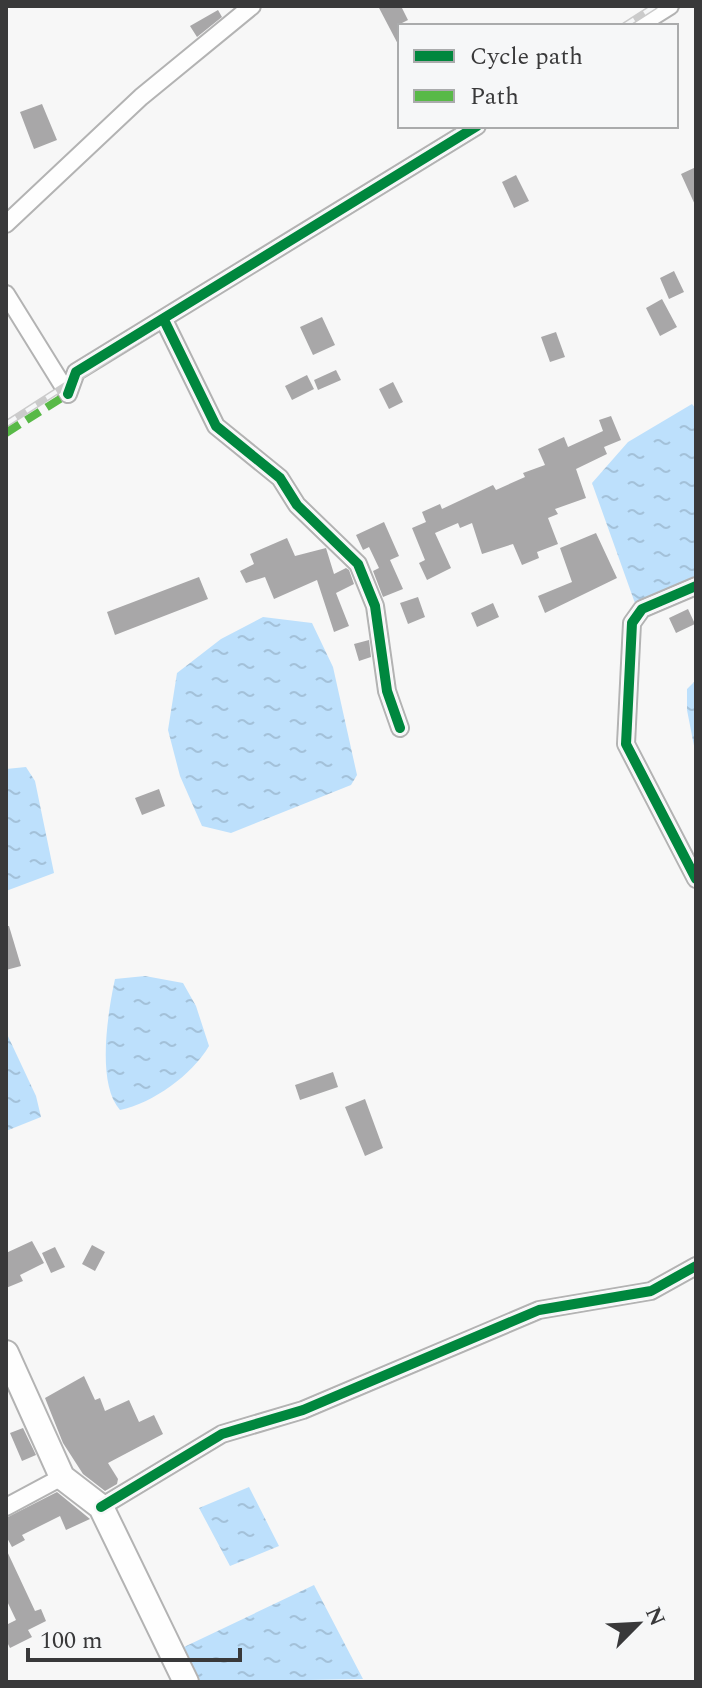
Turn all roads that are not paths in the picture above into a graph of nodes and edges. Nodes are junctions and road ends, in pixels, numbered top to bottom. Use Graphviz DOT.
graph roads {
  1 [pos="670,6"];
  2 [pos="247,8"];
  3 [pos="641,24"];
  4 [pos="474,128"];
  5 [pos="6,224"];
  6 [pos="6,294"];
  7 [pos="164,320"];
  8 [pos="696,586"];
  9 [pos="400,728"];
  10 [pos="696,879"];
  11 [pos="696,1266"];
  12 [pos="6,1353"];
  13 [pos="62,1477"];
  14 [pos="6,1507"];
  15 [pos="101,1507"];
  16 [pos="186,1682"];
  1 -- 3 [label="street"];
  2 -- 5 [label="street"];
  4 -- 7 [label="street"];
  6 -- 7 [label="street"];
  7 -- 9 [label="street"];
  8 -- 10 [label="street"];
  11 -- 15 [label="street"];
  12 -- 13 [label="street"];
  13 -- 14 [label="street"];
  13 -- 15 [label="street"];
  15 -- 16 [label="street"];
}
